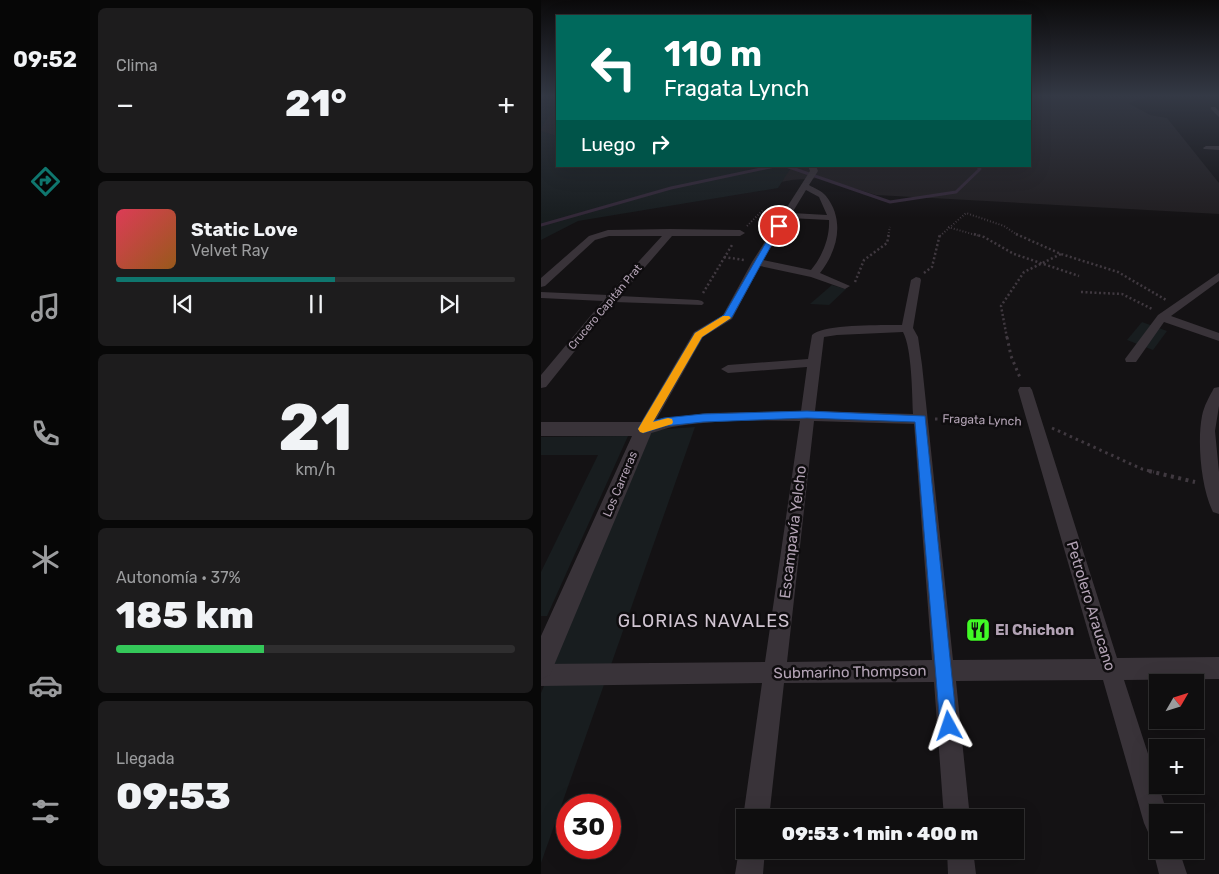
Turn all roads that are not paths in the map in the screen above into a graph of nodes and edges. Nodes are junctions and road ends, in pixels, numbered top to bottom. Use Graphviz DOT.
graph roads {
  1 [pos="1206,148"];
  2 [pos="1219,148"];
  3 [pos="813,167"];
  4 [pos="805,186"];
  5 [pos="785,215"];
  6 [pos="833,218"];
  7 [pos="671,232"];
  8 [pos="740,233"];
  9 [pos="757,262"];
  10 [pos="814,274"];
  11 [pos="1219,276"];
  12 [pos="916,280"];
  13 [pos="541,284"];
  14 [pos="845,286"];
  15 [pos="541,295"];
  16 [pos="611,299"];
  17 [pos="698,303"];
  18 [pos="1163,316"];
  19 [pos="907,328"];
  20 [pos="1219,338"];
  21 [pos="1131,359"];
  22 [pos="814,363"];
  23 [pos="728,369"];
  24 [pos="541,384"];
  25 [pos="1025,390"];
  26 [pos="1217,397"];
  27 [pos="807,414"];
  28 [pos="921,419"];
  29 [pos="541,429"];
  30 [pos="643,429"];
  31 [pos="1214,454"];
  32 [pos="1219,507"];
  33 [pos="548,632"];
  34 [pos="541,666"];
  35 [pos="1219,668"];
  36 [pos="1110,669"];
  37 [pos="943,671"];
  38 [pos="775,673"];
  39 [pos="541,675"];
  40 [pos="1151,804"];
  41 [pos="757,809"];
  42 [pos="956,809"];
  43 [pos="751,859"];
  44 [pos="961,859"];
  45 [pos="1169,859"];
  46 [pos="749,874"];
  47 [pos="962,874"];
  48 [pos="1173,874"];
  1 -- 2 [label="street"];
  3 -- 4 [label="street, Los Carreras"];
  4 -- 5 [label="street, Los Carreras"];
  4 -- 6 [label="street"];
  5 -- 6 [label="street"];
  5 -- 9 [label="street, Los Carreras"];
  6 -- 10 [label="street"];
  7 -- 8 [label="street"];
  7 -- 13 [label="street"];
  7 -- 16 [label="street, Crucero Capitán Prat"];
  9 -- 10 [label="street"];
  9 -- 30 [label="street, Los Carreras"];
  10 -- 14 [label="street"];
  11 -- 18 [label="street"];
  12 -- 19 [label="street"];
  15 -- 16 [label="street"];
  16 -- 17 [label="street"];
  16 -- 24 [label="street, Crucero Capitán Prat"];
  18 -- 20 [label="street"];
  18 -- 21 [label="street"];
  19 -- 22 [label="street, Escampavía Yelcho"];
  19 -- 28 [label="street"];
  22 -- 23 [label="street"];
  22 -- 27 [label="street, Escampavía Yelcho"];
  25 -- 36 [label="street, Petrolero Araucano"];
  26 -- 31 [label="street"];
  27 -- 28 [label="street"];
  27 -- 30 [label="street"];
  27 -- 38 [label="street, Escampavía Yelcho"];
  28 -- 37 [label="street"];
  29 -- 30 [label="street"];
  30 -- 33 [label="street, Los Carreras"];
  31 -- 32 [label="street"];
  33 -- 34 [label="street, Los Carreras"];
  35 -- 36 [label="street, Submarino Thompson"];
  36 -- 37 [label="street, Submarino Thompson"];
  36 -- 40 [label="street, Petrolero Araucano"];
  37 -- 38 [label="street, Submarino Thompson"];
  37 -- 42 [label="street"];
  38 -- 39 [label="street, Submarino Thompson"];
  38 -- 41 [label="street, Escampavía Yelcho"];
  43 -- 46 [label="street"];
  44 -- 47 [label="street"];
  45 -- 48 [label="street"];
}
